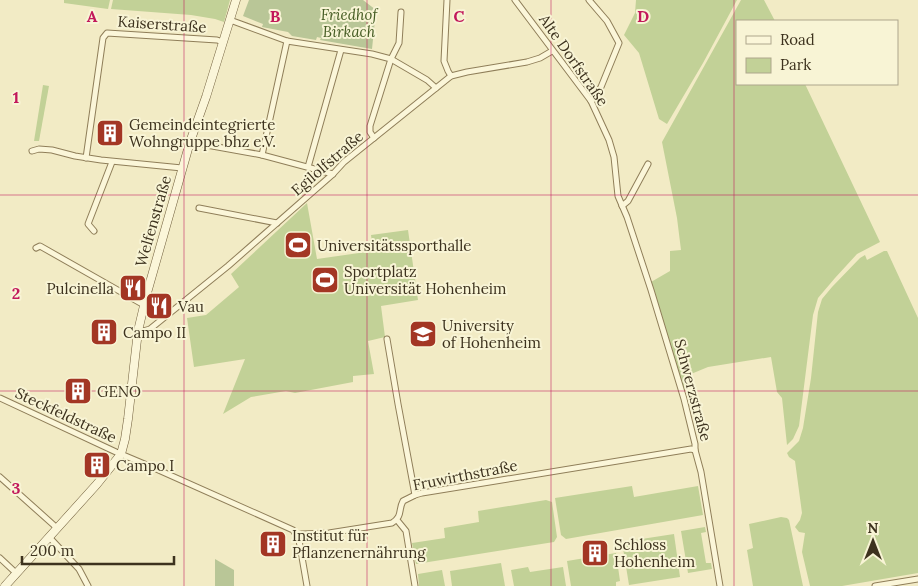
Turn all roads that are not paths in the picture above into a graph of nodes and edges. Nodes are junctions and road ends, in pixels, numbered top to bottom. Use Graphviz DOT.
graph roads {
  1 [pos="236,0"];
  2 [pos="447,0"];
  3 [pos="515,0"];
  4 [pos="589,0"];
  5 [pos="401,12"];
  6 [pos="230,20"];
  7 [pos="287,41"];
  8 [pos="223,42"];
  9 [pos="341,50"];
  10 [pos="552,51"];
  11 [pos="391,59"];
  12 [pos="451,76"];
  13 [pos="436,88"];
  14 [pos="590,101"];
  15 [pos="374,138"];
  16 [pos="190,142"];
  17 [pos="32,151"];
  18 [pos="262,155"];
  19 [pos="86,158"];
  20 [pos="112,162"];
  21 [pos="648,164"];
  22 [pos="308,167"];
  23 [pos="182,168"];
  24 [pos="333,174"];
  25 [pos="622,206"];
  26 [pos="199,208"];
  27 [pos="277,223"];
  28 [pos="94,231"];
  29 [pos="36,248"];
  30 [pos="144,305"];
  31 [pos="138,331"];
  32 [pos="387,339"];
  33 [pos="0,398"];
  34 [pos="695,450"];
  35 [pos="118,453"];
  36 [pos="0,477"];
  37 [pos="415,495"];
  38 [pos="397,520"];
  39 [pos="57,528"];
  40 [pos="298,535"];
  41 [pos="49,537"];
  42 [pos="0,558"];
  43 [pos="16,573"];
  44 [pos="918,579"];
  45 [pos="5,586"];
  46 [pos="88,586"];
  47 [pos="307,586"];
  48 [pos="416,586"];
  49 [pos="720,586"];
  50 [pos="875,586"];
  1 -- 6 [label="street, Welfenstraße"];
  2 -- 12 [label="street"];
  3 -- 10 [label="street, Alte Dorfstraße"];
  4 -- 14 [label="street"];
  5 -- 11 [label="street"];
  6 -- 7 [label="street"];
  6 -- 8 [label="street, Welfenstraße"];
  7 -- 9 [label="street"];
  7 -- 18 [label="street"];
  8 -- 16 [label="street, Welfenstraße"];
  8 -- 19 [label="street, Kaiserstraße"];
  9 -- 11 [label="street"];
  9 -- 22 [label="street"];
  10 -- 12 [label="street, Egilolfstraße"];
  10 -- 14 [label="street, Alte Dorfstraße"];
  11 -- 13 [label="street"];
  11 -- 15 [label="street"];
  12 -- 13 [label="street, Egilolfstraße"];
  13 -- 15 [label="street, Egilolfstraße"];
  14 -- 25 [label="street, Alte Dorfstraße"];
  15 -- 24 [label="street, Egilolfstraße"];
  16 -- 18 [label="street"];
  16 -- 23 [label="street, Welfenstraße"];
  17 -- 19 [label="street"];
  18 -- 22 [label="street"];
  19 -- 20 [label="street"];
  20 -- 23 [label="street"];
  20 -- 28 [label="street"];
  21 -- 25 [label="street"];
  22 -- 24 [label="street"];
  23 -- 30 [label="street, Welfenstraße"];
  24 -- 27 [label="street, Egilolfstraße"];
  25 -- 34 [label="street, Schwerzstraße"];
  26 -- 27 [label="street"];
  27 -- 31 [label="street, Egilolfstraße"];
  29 -- 30 [label="street"];
  30 -- 31 [label="street, Welfenstraße"];
  31 -- 35 [label="street, Welfenstraße"];
  32 -- 37 [label="street"];
  33 -- 35 [label="street, Steckfeldstraße"];
  34 -- 37 [label="street, Fruwirthstraße"];
  34 -- 49 [label="street, Schwerzstraße"];
  35 -- 39 [label="street"];
  35 -- 40 [label="street"];
  36 -- 39 [label="street"];
  37 -- 38 [label="street, Fruwirthstraße"];
  38 -- 40 [label="street"];
  38 -- 48 [label="street"];
  39 -- 41 [label="street"];
  40 -- 47 [label="street"];
  41 -- 43 [label="street"];
  41 -- 46 [label="street"];
  42 -- 43 [label="street"];
  43 -- 45 [label="street"];
  44 -- 50 [label="street"];
}
